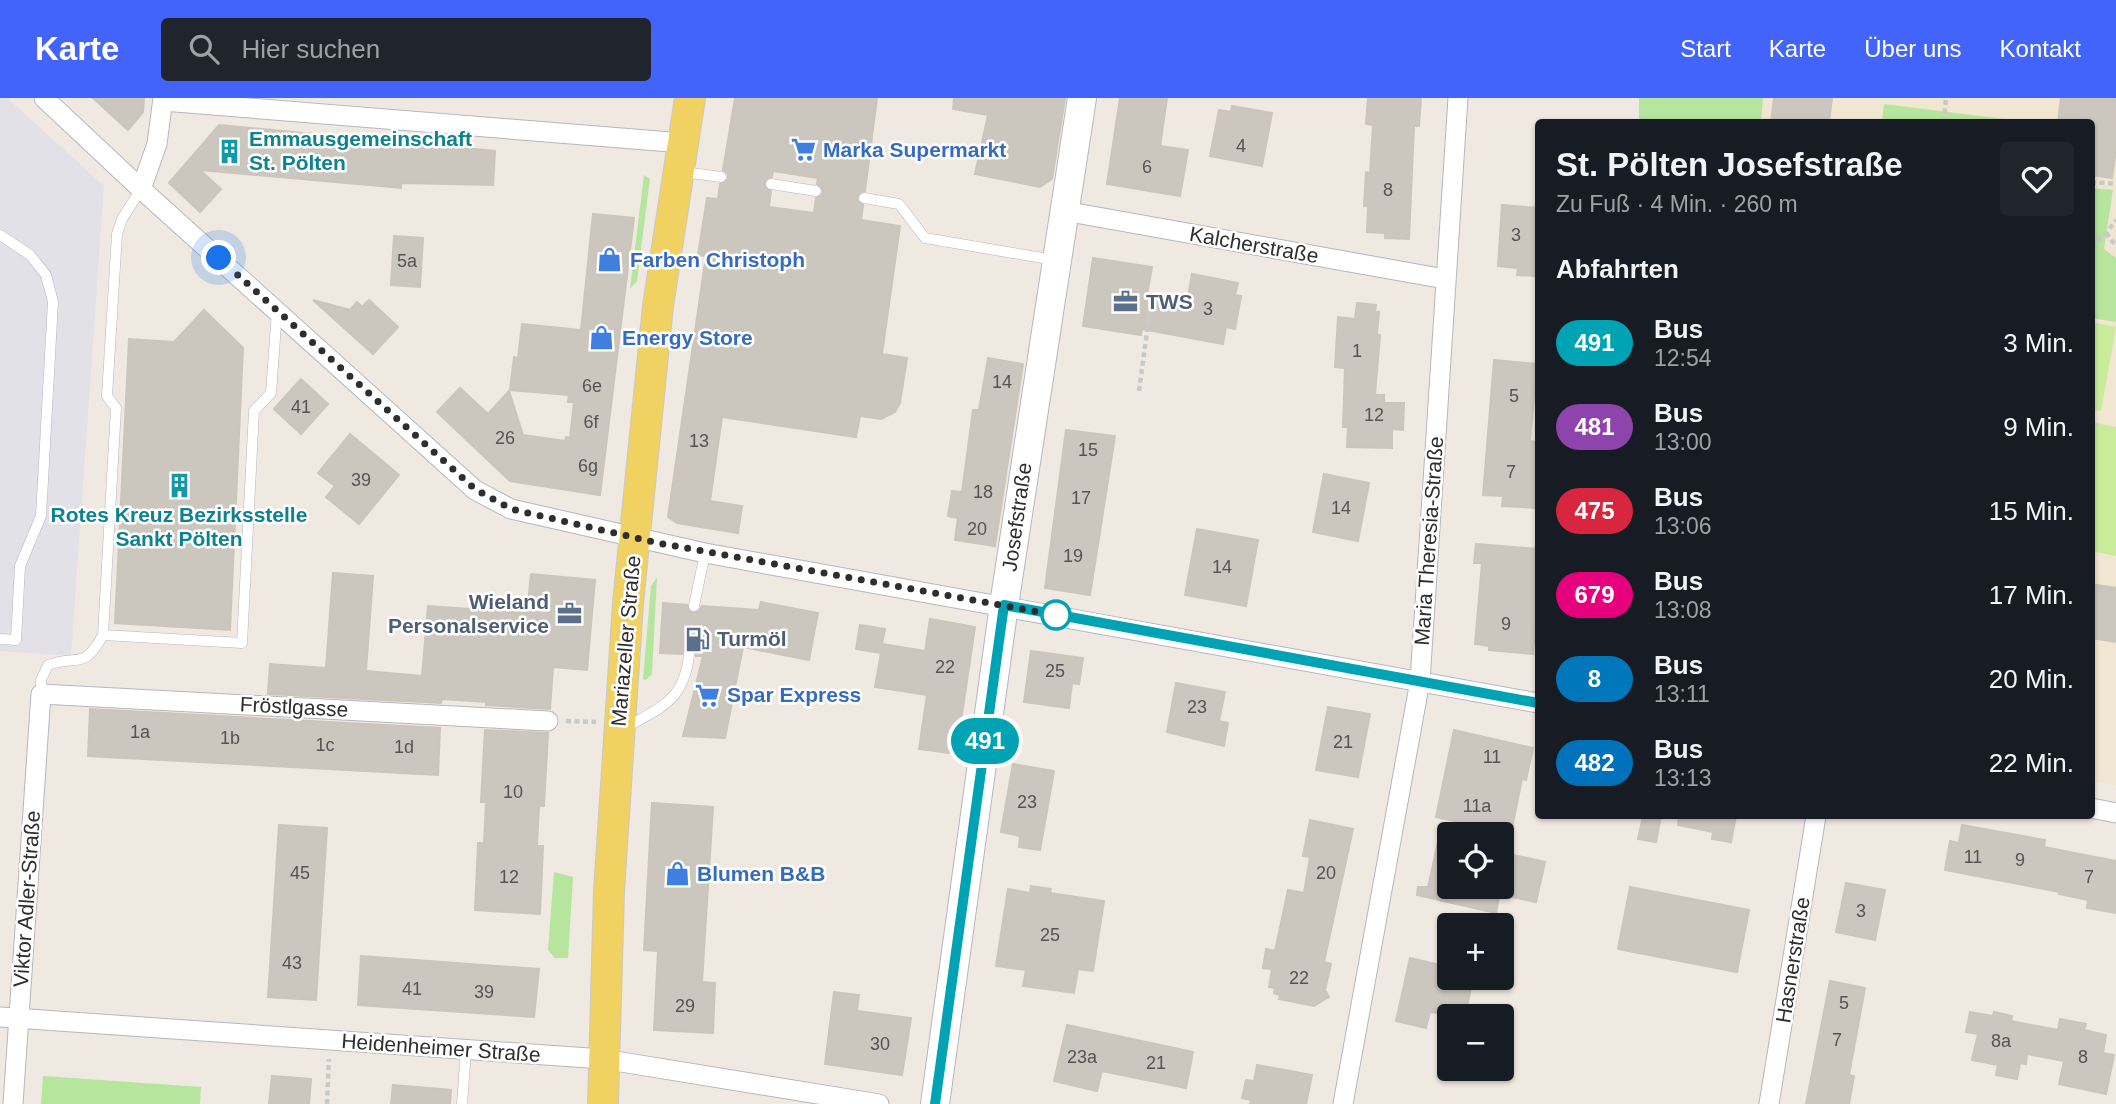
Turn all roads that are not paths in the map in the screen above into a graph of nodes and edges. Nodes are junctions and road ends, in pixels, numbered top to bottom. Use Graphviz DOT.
graph roads {
  1 [pos="44,98"];
  2 [pos="690,98"];
  3 [pos="1082,98"];
  4 [pos="1458,98"];
  5 [pos="163,100"];
  6 [pos="674,151"];
  7 [pos="721,177"];
  8 [pos="771,184"];
  9 [pos="141,189"];
  10 [pos="816,191"];
  11 [pos="864,198"];
  12 [pos="1064,211"];
  13 [pos="0,235"];
  14 [pos="1058,261"];
  15 [pos="1445,279"];
  16 [pos="277,310"];
  17 [pos="634,538"];
  18 [pos="705,553"];
  19 [pos="1004,605"];
  20 [pos="694,606"];
  21 [pos="103,635"];
  22 [pos="0,639"];
  23 [pos="689,655"];
  24 [pos="1419,681"];
  25 [pos="41,694"];
  26 [pos="1535,702"];
  27 [pos="548,721"];
  28 [pos="618,728"];
  29 [pos="2095,809"];
  30 [pos="2116,813"];
  31 [pos="1816,819"];
  32 [pos="9,1018"];
  33 [pos="466,1050"];
  34 [pos="603,1059"];
  35 [pos="13,1104"];
  36 [pos="462,1104"];
  37 [pos="603,1104"];
  38 [pos="879,1104"];
  39 [pos="935,1104"];
  40 [pos="1343,1104"];
  41 [pos="1769,1104"];
  1 -- 9 [label="street"];
  2 -- 6 [label="main road, Mariazeller Straße"];
  3 -- 12 [label="street, Josefstraße"];
  4 -- 15 [label="street, Maria Theresia-Straße"];
  5 -- 6 [label="street"];
  5 -- 9 [label="street"];
  6 -- 7 [label="lane"];
  6 -- 17 [label="main road, Mariazeller Straße"];
  8 -- 10 [label="lane"];
  9 -- 16 [label="street"];
  9 -- 21 [label="lane"];
  11 -- 14 [label="lane"];
  12 -- 14 [label="street, Josefstraße"];
  12 -- 15 [label="street, Kalcherstraße"];
  13 -- 22 [label="lane"];
  14 -- 19 [label="street, Josefstraße"];
  15 -- 24 [label="street, Maria Theresia-Straße"];
  16 -- 17 [label="street"];
  16 -- 21 [label="lane"];
  17 -- 18 [label="street"];
  17 -- 28 [label="main road, Mariazeller Straße"];
  18 -- 19 [label="street"];
  18 -- 20 [label="lane"];
  19 -- 24 [label="street"];
  19 -- 39 [label="street, Josefstraße"];
  21 -- 25 [label="lane"];
  23 -- 28 [label="lane"];
  24 -- 26 [label="street"];
  24 -- 40 [label="street, Maria Theresia-Straße"];
  25 -- 27 [label="street, Fröstlgasse"];
  25 -- 32 [label="street, Viktor Adler-Straße"];
  28 -- 34 [label="main road, Mariazeller Straße"];
  29 -- 30 [label="street"];
  31 -- 41 [label="street, Hasnerstraße"];
  32 -- 33 [label="street, Heidenheimer Straße"];
  32 -- 35 [label="street, Viktor Adler-Straße"];
  33 -- 34 [label="street, Heidenheimer Straße"];
  33 -- 36 [label="lane"];
  34 -- 37 [label="main road, Mariazeller Straße"];
  34 -- 38 [label="street, Heidenheimer Straße"];
}
